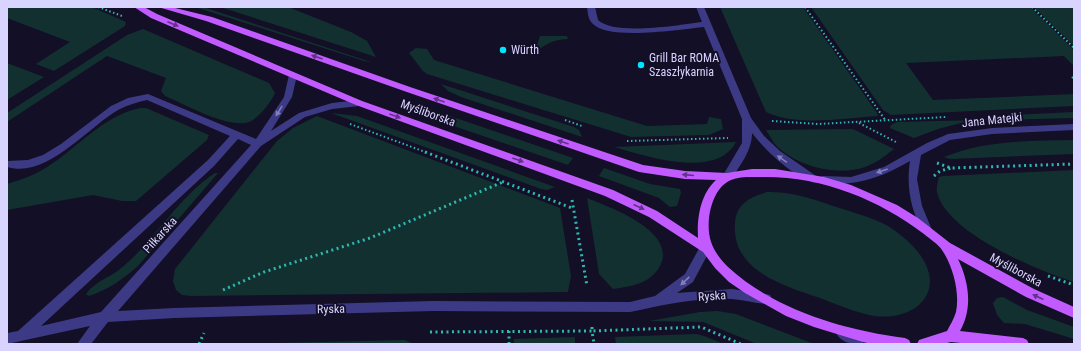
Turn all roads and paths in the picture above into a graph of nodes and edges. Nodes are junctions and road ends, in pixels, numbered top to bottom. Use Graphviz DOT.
graph roads {
  1 [pos="138,7"];
  2 [pos="162,7"];
  3 [pos="591,7"];
  4 [pos="700,7"];
  5 [pos="805,7"];
  6 [pos="1032,7"];
  7 [pos="707,24"];
  8 [pos="1074,48"];
  9 [pos="293,75"];
  10 [pos="359,103"];
  11 [pos="747,119"];
  12 [pos="859,123"];
  13 [pos="1074,127"];
  14 [pos="728,132"];
  15 [pos="237,135"];
  16 [pos="623,140"];
  17 [pos="258,144"];
  18 [pos="916,153"];
  19 [pos="10,164"];
  20 [pos="1074,164"];
  21 [pos="951,168"];
  22 [pos="727,177"];
  23 [pos="819,180"];
  24 [pos="932,180"];
  25 [pos="504,182"];
  26 [pos="927,230"];
  27 [pos="947,247"];
  28 [pos="705,248"];
  29 [pos="1046,276"];
  30 [pos="1074,285"];
  31 [pos="216,294"];
  32 [pos="766,299"];
  33 [pos="658,302"];
  34 [pos="1074,312"];
  35 [pos="105,317"];
  36 [pos="509,331"];
  37 [pos="841,331"];
  38 [pos="430,332"];
  39 [pos="21,336"];
  40 [pos="7,339"];
  41 [pos="952,340"];
  42 [pos="998,342"];
  43 [pos="83,344"];
  44 [pos="508,344"];
  45 [pos="594,344"];
  46 [pos="858,344"];
  47 [pos="905,344"];
  48 [pos="923,344"];
  49 [pos="1023,344"];
  1 -- 9 [label="main road, Myśliborska, one-way"];
  22 -- 2 [label="main road, Myśliborska, one-way"];
  3 -- 7 [label="street"];
  4 -- 7 [label="street"];
  5 -- 12 [label="path"];
  6 -- 8 [label="path"];
  7 -- 11 [label="street"];
  9 -- 10 [label="main road, Myśliborska"];
  9 -- 17 [label="street, Piłkarska, one-way"];
  10 -- 17 [label="street, Piłkarska"];
  10 -- 28 [label="main road, Myśliborska, one-way"];
  11 -- 12 [label="path"];
  11 -- 22 [label="street"];
  23 -- 11 [label="street, one-way"];
  12 -- 18 [label="path"];
  13 -- 18 [label="street, Jana Matejki"];
  14 -- 16 [label="path"];
  15 -- 17 [label="street"];
  15 -- 19 [label="street"];
  15 -- 39 [label="street"];
  17 -- 35 [label="street, Piłkarska"];
  18 -- 21 [label="path"];
  18 -- 23 [label="street, Jana Matejki, one-way"];
  18 -- 26 [label="street"];
  20 -- 21 [label="path"];
  21 -- 24 [label="path"];
  22 -- 23 [label="main road, Myśliborska"];
  22 -- 28 [label="main road"];
  23 -- 26 [label="main road, Myśliborska"];
  25 -- 31 [label="path"];
  26 -- 27 [label="main road, Myśliborska"];
  34 -- 27 [label="main road, Myśliborska, one-way"];
  27 -- 41 [label="main road"];
  28 -- 32 [label="main road"];
  28 -- 33 [label="street, Ryska, one-way"];
  29 -- 30 [label="path"];
  32 -- 33 [label="street, Ryska"];
  32 -- 37 [label="main road"];
  33 -- 35 [label="street, Ryska"];
  35 -- 39 [label="street, Ryska"];
  35 -- 43 [label="street, Piłkarska"];
  36 -- 38 [label="path"];
  36 -- 44 [label="path"];
  36 -- 45 [label="path"];
  37 -- 46 [label="street"];
  37 -- 47 [label="main road"];
  39 -- 40 [label="street, Ryska"];
  41 -- 42 [label="main road"];
  41 -- 48 [label="main road"];
  42 -- 49 [label="main road"];
}
